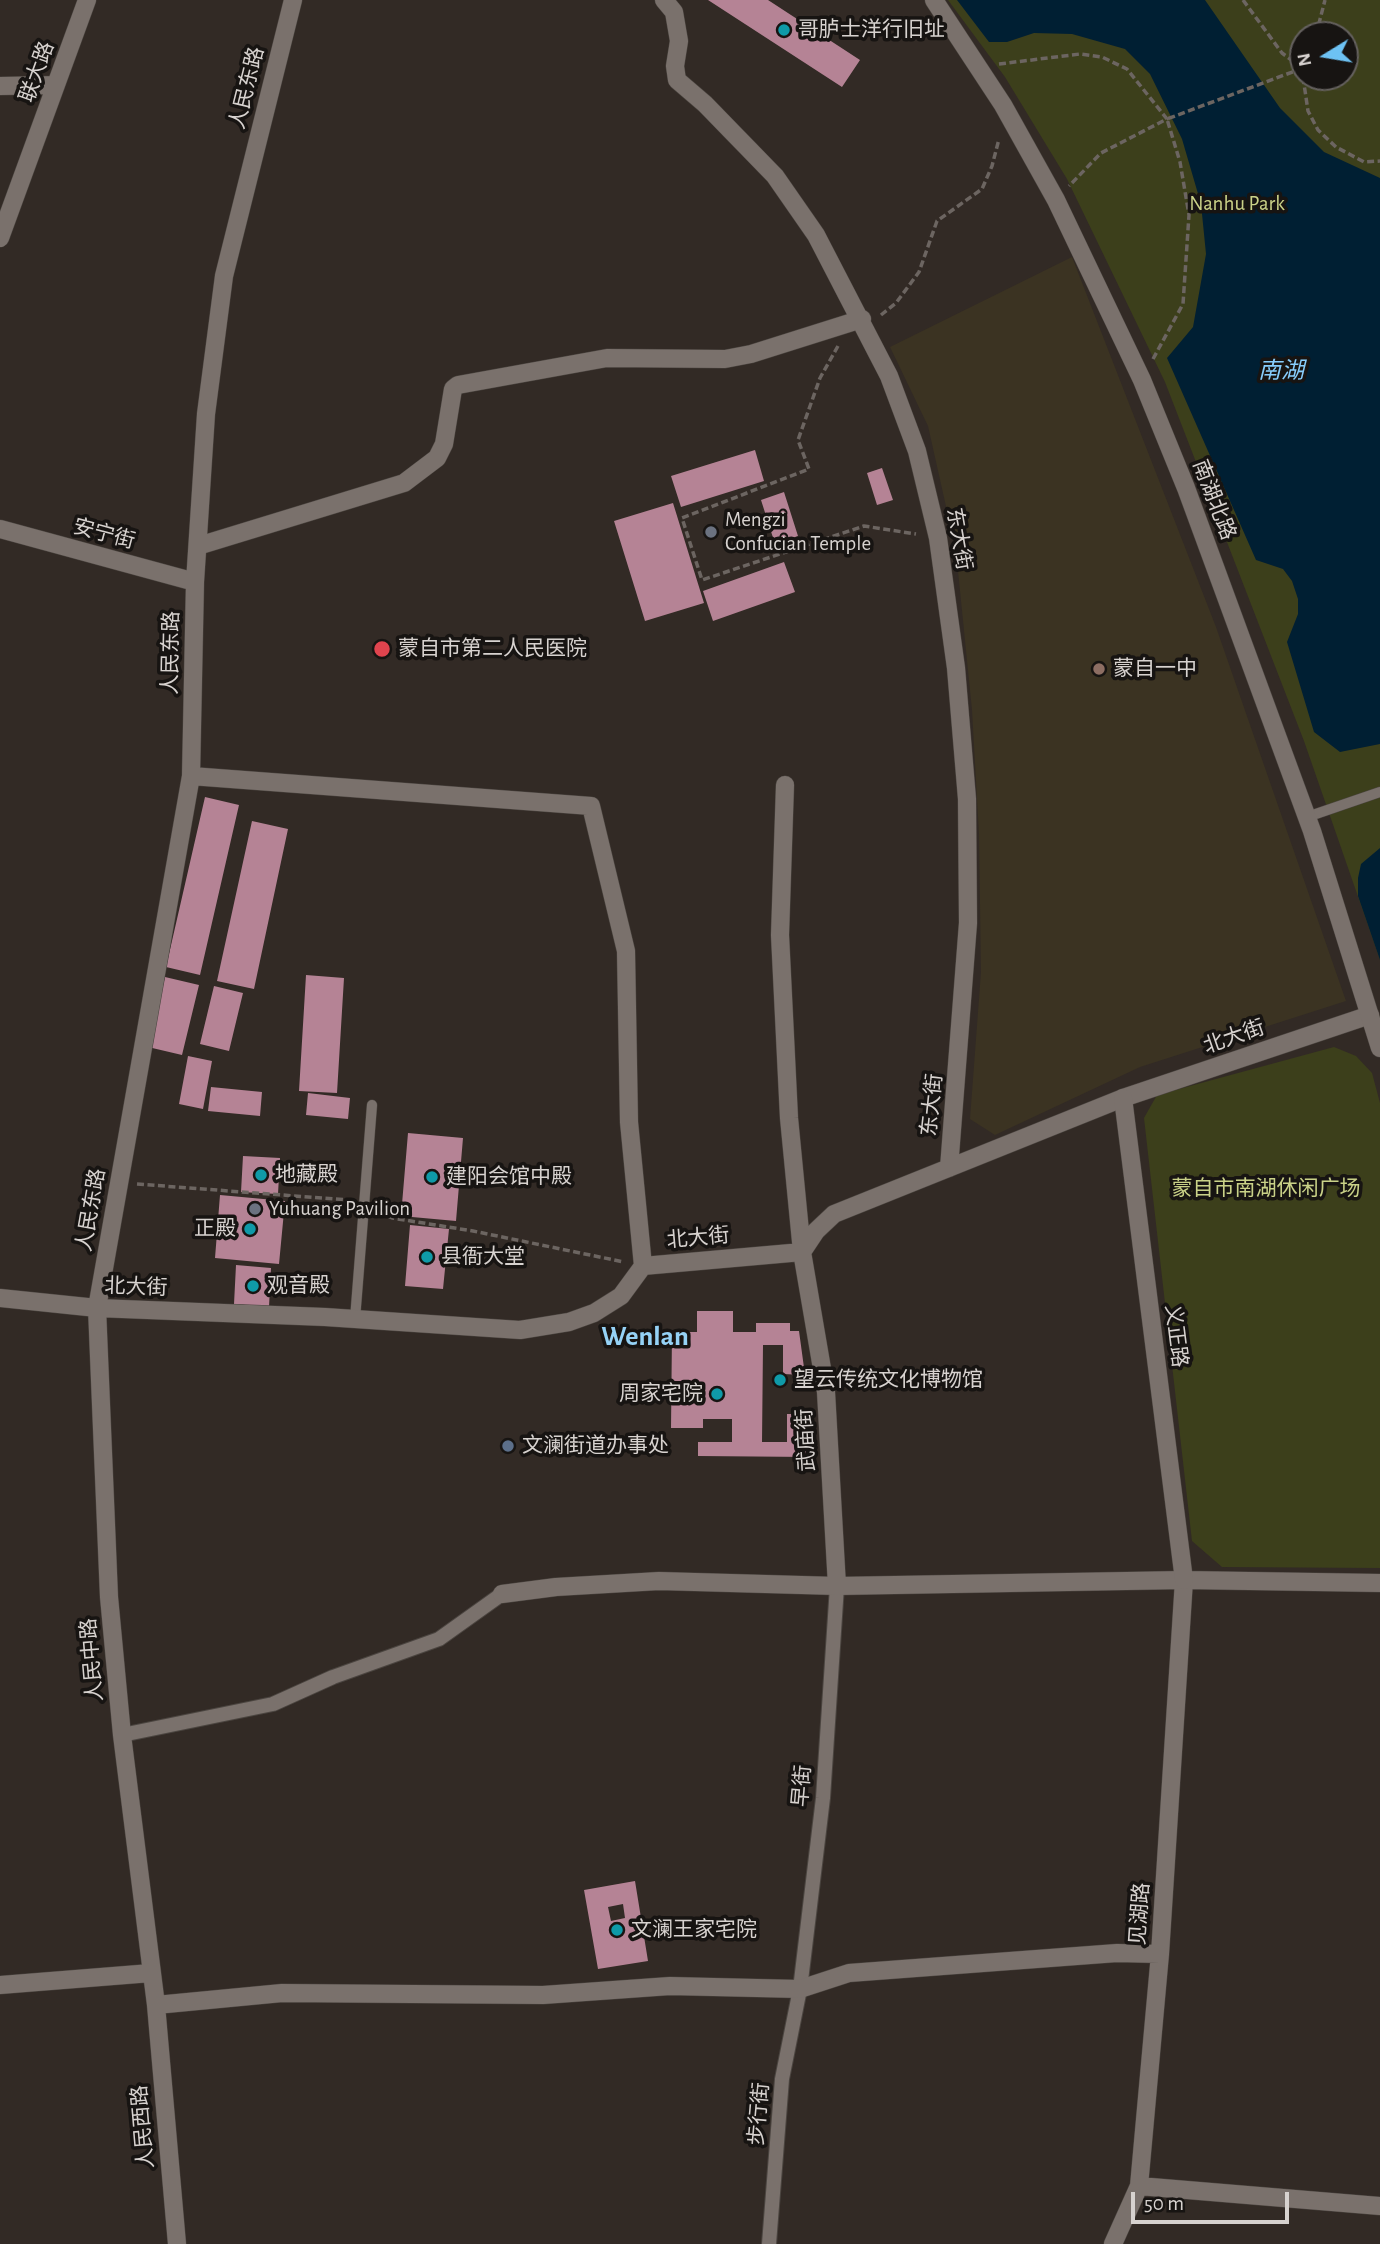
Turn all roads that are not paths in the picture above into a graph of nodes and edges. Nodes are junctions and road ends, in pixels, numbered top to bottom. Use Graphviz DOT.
graph roads {
  1 [pos="88,0"];
  2 [pos="293,0"];
  3 [pos="664,0"];
  4 [pos="934,0"];
  5 [pos="56,85"];
  6 [pos="0,86"];
  7 [pos="0,238"];
  8 [pos="863,323"];
  9 [pos="0,529"];
  10 [pos="198,546"];
  11 [pos="195,582"];
  12 [pos="191,776"];
  13 [pos="785,785"];
  14 [pos="1380,792"];
  15 [pos="1307,817"];
  16 [pos="1370,1015"];
  17 [pos="1380,1048"];
  18 [pos="1123,1098"];
  19 [pos="372,1105"];
  20 [pos="948,1168"];
  21 [pos="802,1252"];
  22 [pos="643,1266"];
  23 [pos="0,1298"];
  24 [pos="97,1308"];
  25 [pos="355,1319"];
  26 [pos="1184,1580"];
  27 [pos="1380,1583"];
  28 [pos="837,1586"];
  29 [pos="502,1594"];
  30 [pos="122,1735"];
  31 [pos="1160,1954"];
  32 [pos="151,1973"];
  33 [pos="0,1985"];
  34 [pos="800,1989"];
  35 [pos="156,2006"];
  36 [pos="1139,2186"];
  37 [pos="1380,2206"];
  38 [pos="177,2244"];
  39 [pos="769,2244"];
  40 [pos="1113,2244"];
  1 -- 5 [label="street, 联大路"];
  2 -- 10 [label="street, 人民东路"];
  3 -- 8 [label="street, 东大街"];
  4 -- 15 [label="street, 南湖北路"];
  5 -- 6 [label="street"];
  5 -- 7 [label="street, 联大路"];
  8 -- 10 [label="street"];
  8 -- 20 [label="street, 东大街"];
  9 -- 11 [label="street, 安宁街"];
  10 -- 11 [label="street, 人民东路"];
  11 -- 12 [label="street, 人民东路"];
  12 -- 22 [label="street"];
  12 -- 24 [label="street, 人民东路"];
  13 -- 21 [label="street, 武庙街"];
  14 -- 15 [label="lane"];
  15 -- 16 [label="street, 南湖北路"];
  16 -- 17 [label="street, 南湖北路"];
  16 -- 18 [label="street, 北大街"];
  18 -- 20 [label="street, 北大街"];
  18 -- 26 [label="street, 义正路"];
  19 -- 25 [label="lane"];
  20 -- 21 [label="street, 北大街"];
  21 -- 22 [label="street, 北大街"];
  21 -- 28 [label="street, 武庙街"];
  22 -- 25 [label="street, 北大街"];
  23 -- 24 [label="street, 北大街"];
  24 -- 25 [label="street, 北大街"];
  24 -- 30 [label="street, 人民中路"];
  26 -- 27 [label="street"];
  26 -- 28 [label="street"];
  26 -- 31 [label="street, 见湖路"];
  28 -- 29 [label="street"];
  28 -- 34 [label="street, 早街"];
  29 -- 30 [label="street"];
  30 -- 32 [label="street, 人民中路"];
  31 -- 34 [label="street"];
  31 -- 36 [label="street, 见湖路"];
  32 -- 33 [label="street"];
  32 -- 35 [label="street, 人民中路"];
  34 -- 35 [label="street"];
  34 -- 39 [label="street, 步行街"];
  35 -- 38 [label="street, 人民西路"];
  36 -- 37 [label="street"];
  36 -- 40 [label="street, 见湖路"];
}
